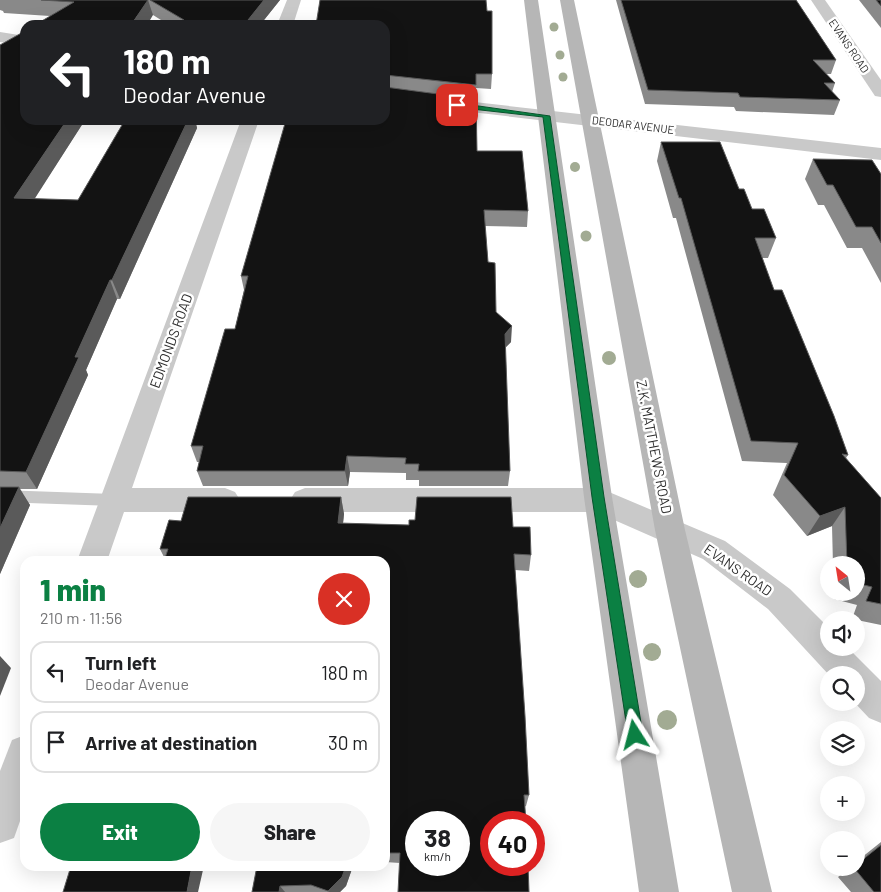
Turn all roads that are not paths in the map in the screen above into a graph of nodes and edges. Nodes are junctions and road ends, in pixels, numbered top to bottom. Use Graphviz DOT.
graph roads {
  1 [pos="294,0"];
  2 [pos="531,0"];
  3 [pos="540,0"];
  4 [pos="567,0"];
  5 [pos="818,0"];
  6 [pos="287,20"];
  7 [pos="0,37"];
  8 [pos="20,40"];
  9 [pos="881,92"];
  10 [pos="390,98"];
  11 [pos="546,116"];
  12 [pos="591,120"];
  13 [pos="248,125"];
  14 [pos="881,154"];
  15 [pos="0,496"];
  16 [pos="114,500"];
  17 [pos="252,500"];
  18 [pos="282,500"];
  19 [pos="599,500"];
  20 [pos="670,530"];
  21 [pos="94,556"];
  22 [pos="843,666"];
  23 [pos="865,689"];
  24 [pos="881,706"];
  25 [pos="20,767"];
  26 [pos="0,824"];
  27 [pos="659,892"];
  28 [pos="752,892"];
  1 -- 6 [label="street"];
  2 -- 3 [label="street"];
  2 -- 11 [label="street"];
  4 -- 12 [label="street, Z.K. MATTHEWS ROAD"];
  5 -- 9 [label="street, EVANS ROAD"];
  7 -- 8 [label="street"];
  10 -- 11 [label="street, DEODAR AVENUE"];
  11 -- 12 [label="street, DEODAR AVENUE"];
  11 -- 19 [label="street"];
  12 -- 14 [label="street, DEODAR AVENUE"];
  12 -- 20 [label="street, Z.K. MATTHEWS ROAD"];
  13 -- 16 [label="street, EDMONDS ROAD"];
  15 -- 16 [label="lane"];
  16 -- 17 [label="street"];
  16 -- 21 [label="street, EDMONDS ROAD"];
  18 -- 19 [label="street"];
  19 -- 20 [label="street, EVANS ROAD"];
  19 -- 27 [label="street"];
  20 -- 22 [label="street, EVANS ROAD"];
  20 -- 28 [label="street, Z.K. MATTHEWS ROAD"];
  23 -- 24 [label="street"];
  25 -- 26 [label="street"];
}
